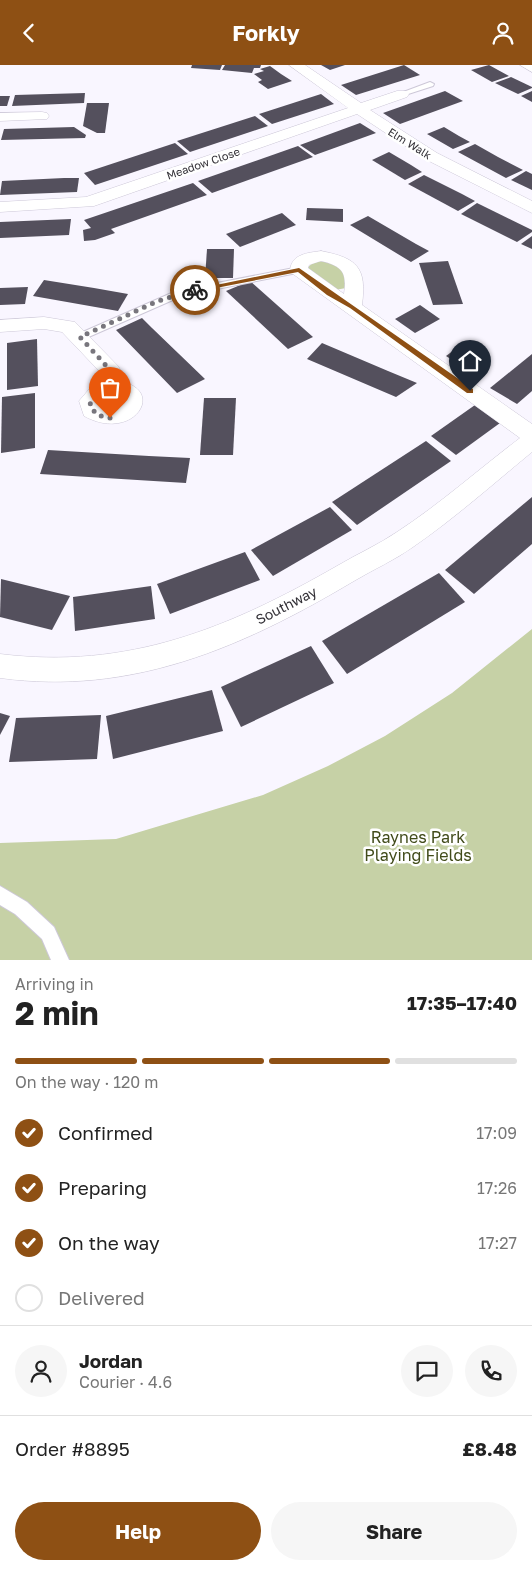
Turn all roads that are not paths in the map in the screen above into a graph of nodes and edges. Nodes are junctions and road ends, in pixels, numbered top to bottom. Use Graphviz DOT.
graph roads {
  1 [pos="296,65"];
  2 [pos="527,65"];
  3 [pos="532,67"];
  4 [pos="430,84"];
  5 [pos="402,94"];
  6 [pos="359,109"];
  7 [pos="42,116"];
  8 [pos="0,117"];
  9 [pos="0,207"];
  10 [pos="532,208"];
  11 [pos="299,270"];
  12 [pos="352,307"];
  13 [pos="0,325"];
  14 [pos="80,337"];
  15 [pos="112,387"];
  16 [pos="532,435"];
  17 [pos="532,440"];
  18 [pos="0,666"];
  19 [pos="0,895"];
  20 [pos="60,960"];
  1 -- 6 [label="street, Elm Walk"];
  2 -- 3 [label="street"];
  4 -- 5 [label="lane"];
  5 -- 6 [label="street, Meadow Close"];
  6 -- 9 [label="street, Meadow Close"];
  6 -- 10 [label="street, Elm Walk"];
  7 -- 8 [label="street"];
  11 -- 12 [label="street"];
  11 -- 12 [label="street"];
  11 -- 14 [label="lane"];
  12 -- 16 [label="street"];
  13 -- 14 [label="street"];
  14 -- 15 [label="street"];
  17 -- 18 [label="street, Southway"];
  19 -- 20 [label="lane"];
}
